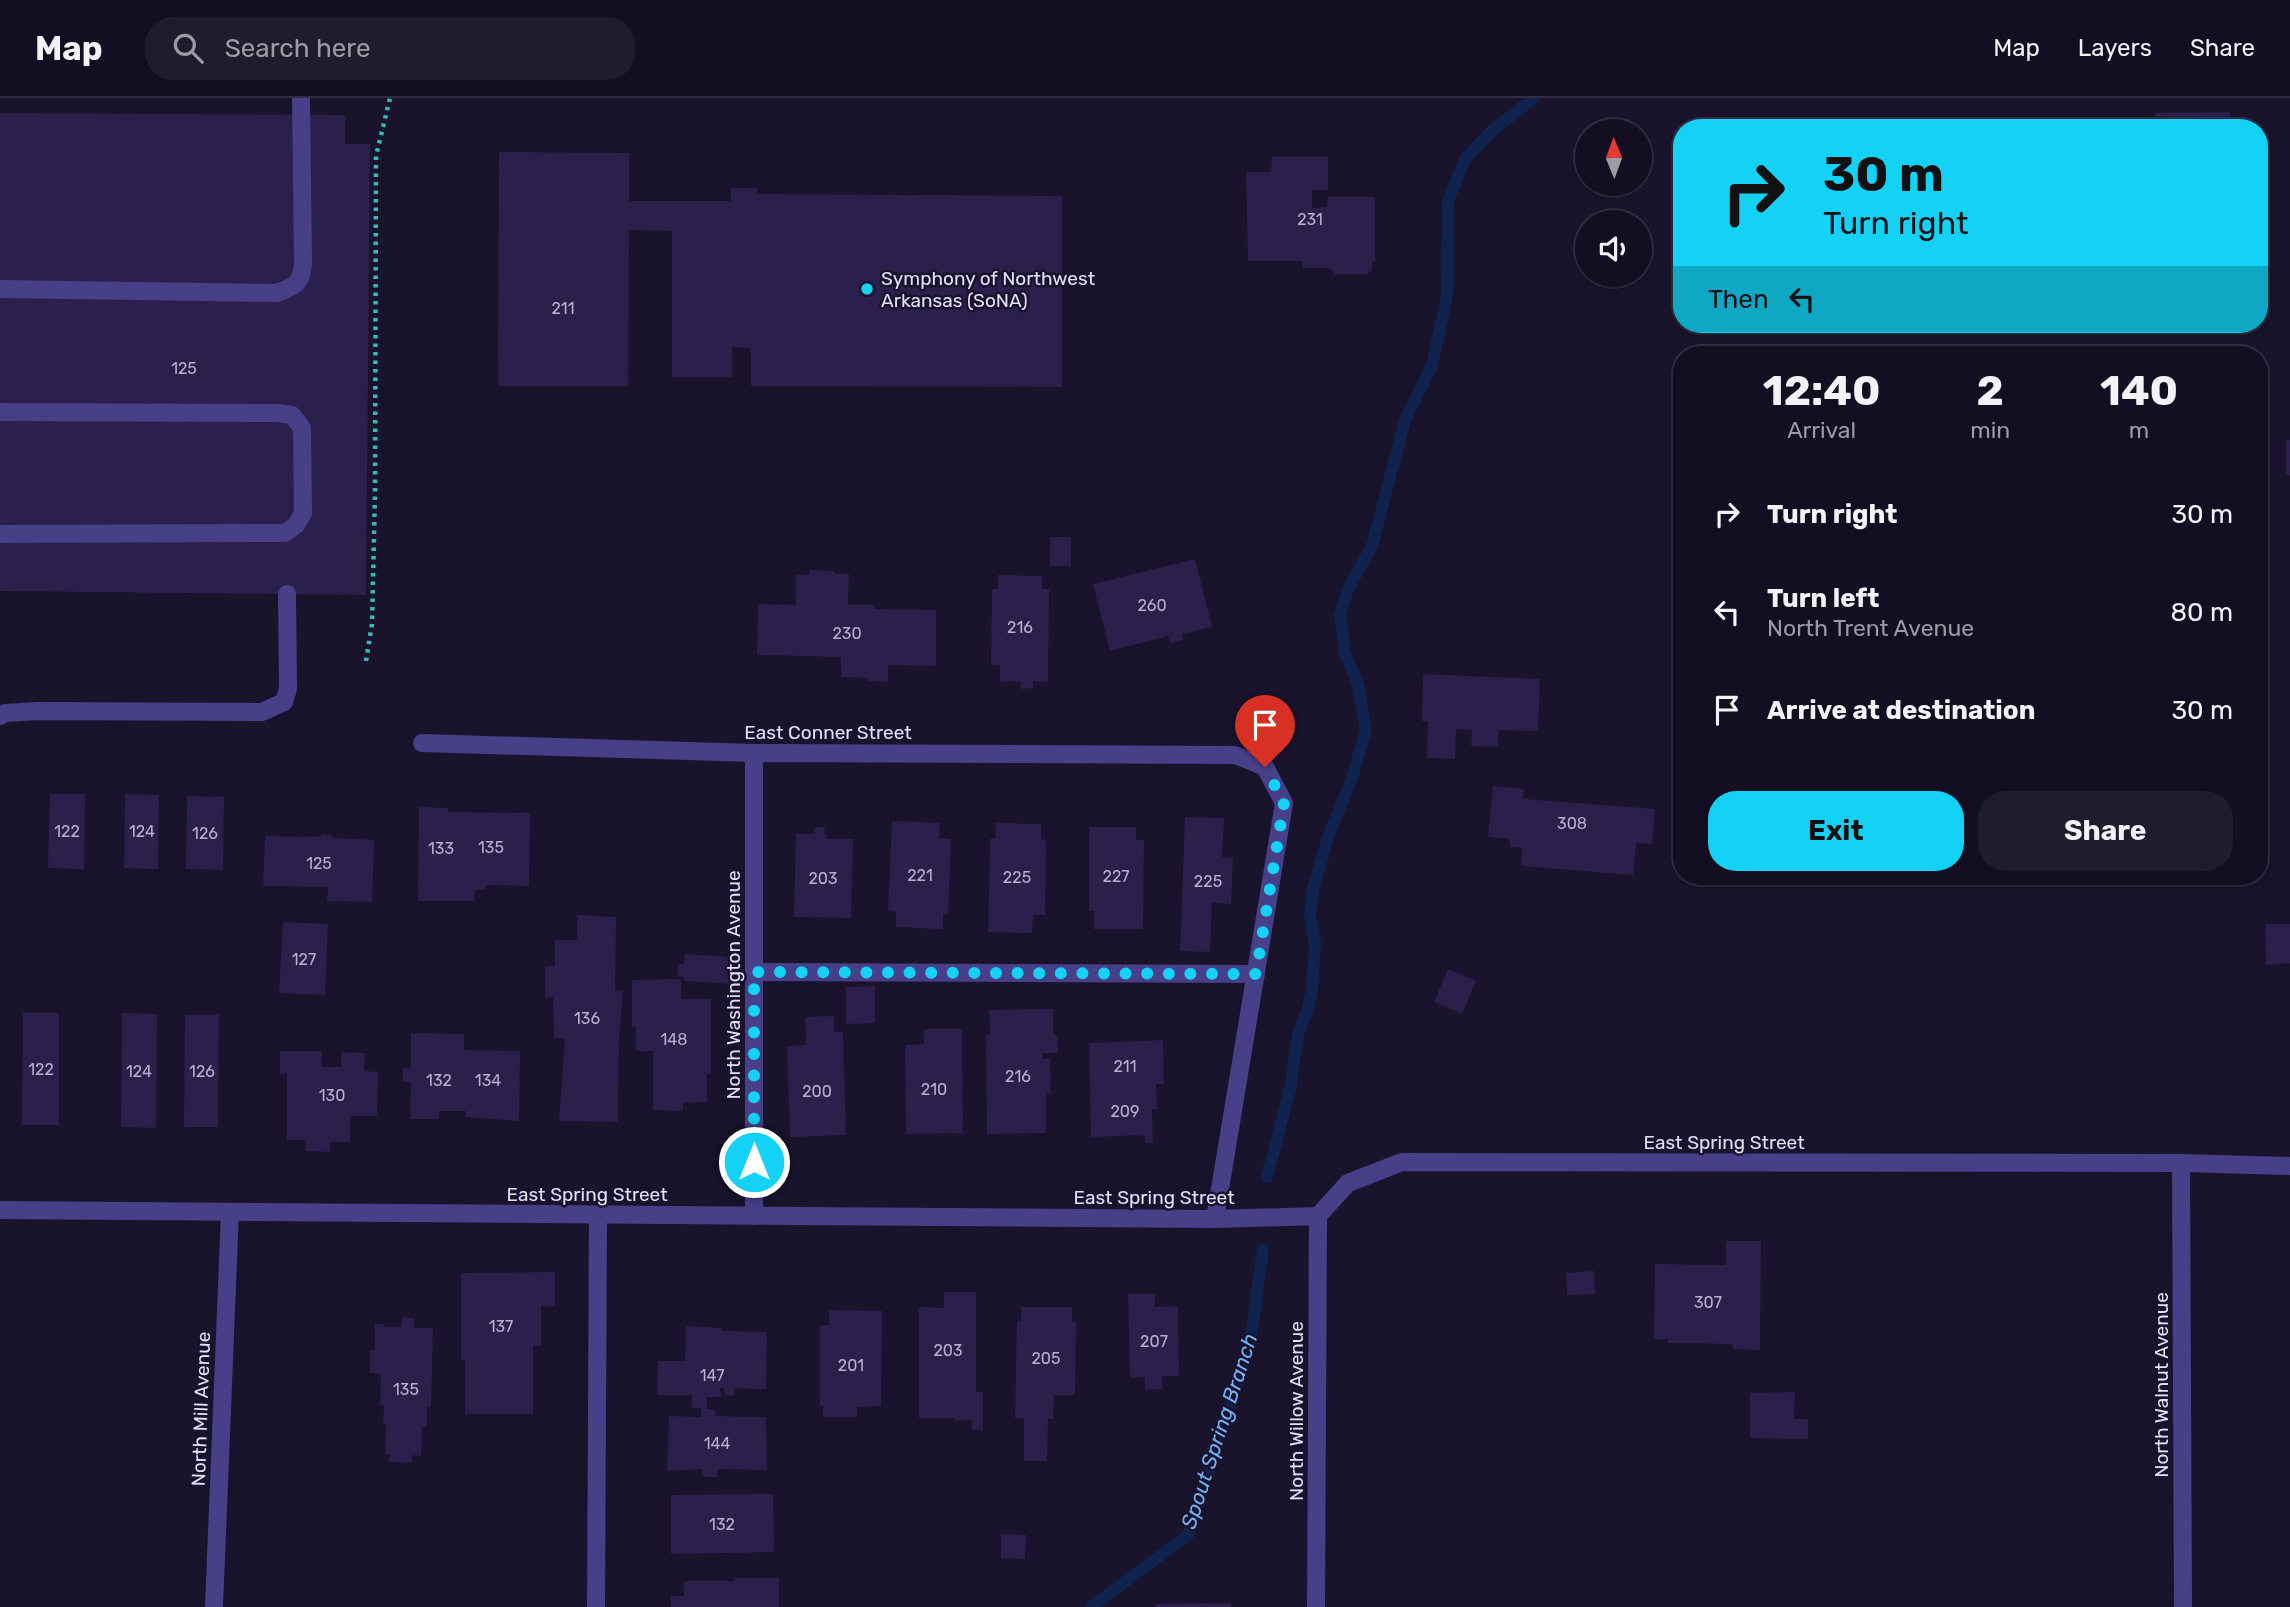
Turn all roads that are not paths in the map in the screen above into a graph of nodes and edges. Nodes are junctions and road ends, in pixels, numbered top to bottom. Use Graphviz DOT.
graph roads {
  1 [pos="301,98"];
  2 [pos="0,289"];
  3 [pos="0,412"];
  4 [pos="0,534"];
  5 [pos="287,594"];
  6 [pos="0,716"];
  7 [pos="422,743"];
  8 [pos="754,753"];
  9 [pos="754,972"];
  10 [pos="1256,974"];
  11 [pos="2181,1163"];
  12 [pos="2290,1166"];
  13 [pos="0,1210"];
  14 [pos="230,1212"];
  15 [pos="598,1215"];
  16 [pos="754,1216"];
  17 [pos="1318,1216"];
  18 [pos="1216,1219"];
  19 [pos="214,1607"];
  20 [pos="596,1607"];
  21 [pos="1316,1607"];
  22 [pos="2183,1607"];
  1 -- 2 [label="street"];
  3 -- 4 [label="street"];
  5 -- 6 [label="street"];
  7 -- 8 [label="street, East Conner Street"];
  8 -- 9 [label="street, North Washington Avenue"];
  8 -- 10 [label="street, East Conner Street"];
  9 -- 10 [label="street"];
  9 -- 16 [label="street, North Washington Avenue"];
  10 -- 18 [label="street"];
  11 -- 12 [label="street, East Spring Street"];
  11 -- 17 [label="street, East Spring Street"];
  11 -- 22 [label="street, North Walnut Avenue"];
  13 -- 14 [label="street, East Spring Street"];
  14 -- 15 [label="street, East Spring Street"];
  14 -- 19 [label="street, North Mill Avenue"];
  15 -- 16 [label="street, East Spring Street"];
  15 -- 20 [label="street"];
  16 -- 18 [label="street, East Spring Street"];
  17 -- 18 [label="street, East Spring Street"];
  17 -- 21 [label="street, North Willow Avenue"];
}
